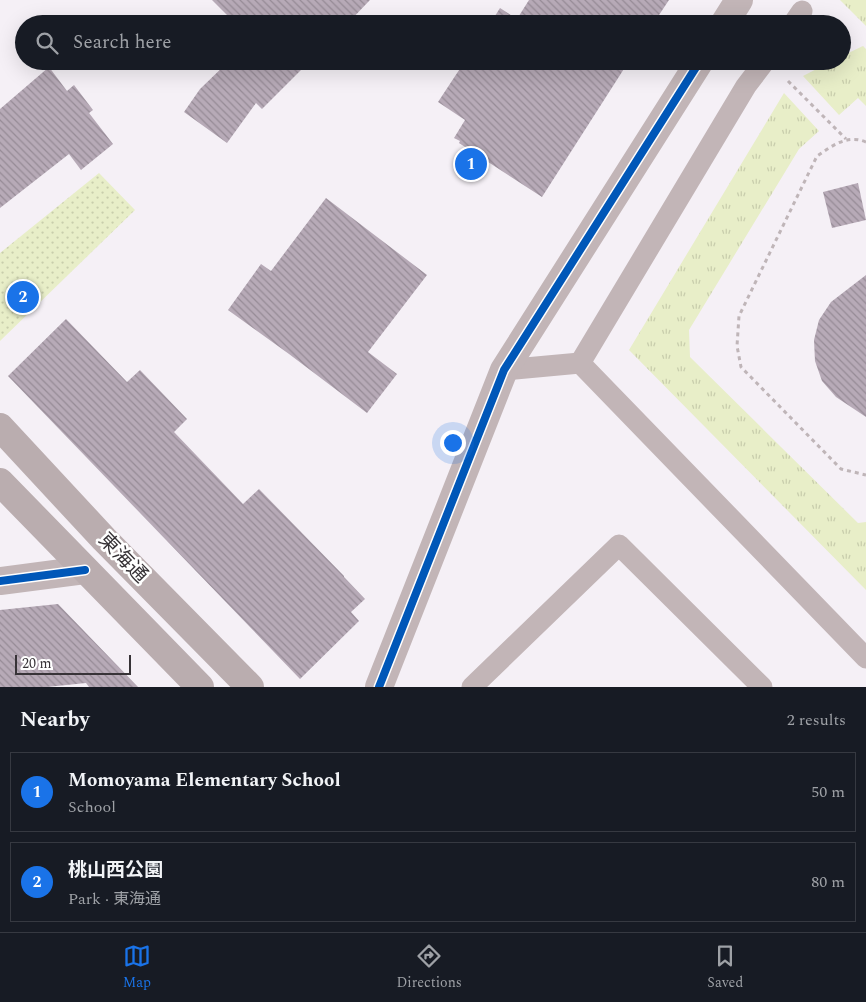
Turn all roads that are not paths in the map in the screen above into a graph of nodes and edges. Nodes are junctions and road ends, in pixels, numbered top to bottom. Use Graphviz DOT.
graph roads {
  1 [pos="739,0"];
  2 [pos="730,15"];
  3 [pos="694,70"];
  4 [pos="758,70"];
  5 [pos="580,363"];
  6 [pos="504,370"];
  7 [pos="0,427"];
  8 [pos="0,482"];
  9 [pos="85,570"];
  10 [pos="0,582"];
  11 [pos="863,650"];
  12 [pos="200,687"];
  13 [pos="250,687"];
  14 [pos="379,687"];
  15 [pos="472,687"];
  16 [pos="762,687"];
  1 -- 2 [label="street"];
  3 -- 6 [label="street"];
  4 -- 5 [label="lane"];
  5 -- 6 [label="lane"];
  5 -- 11 [label="lane"];
  6 -- 14 [label="street"];
  7 -- 13 [label="main road, 東海通"];
  8 -- 9 [label="main road, 東海通"];
  9 -- 10 [label="street"];
  9 -- 12 [label="main road, 東海通"];
  15 -- 16 [label="lane"];
}
